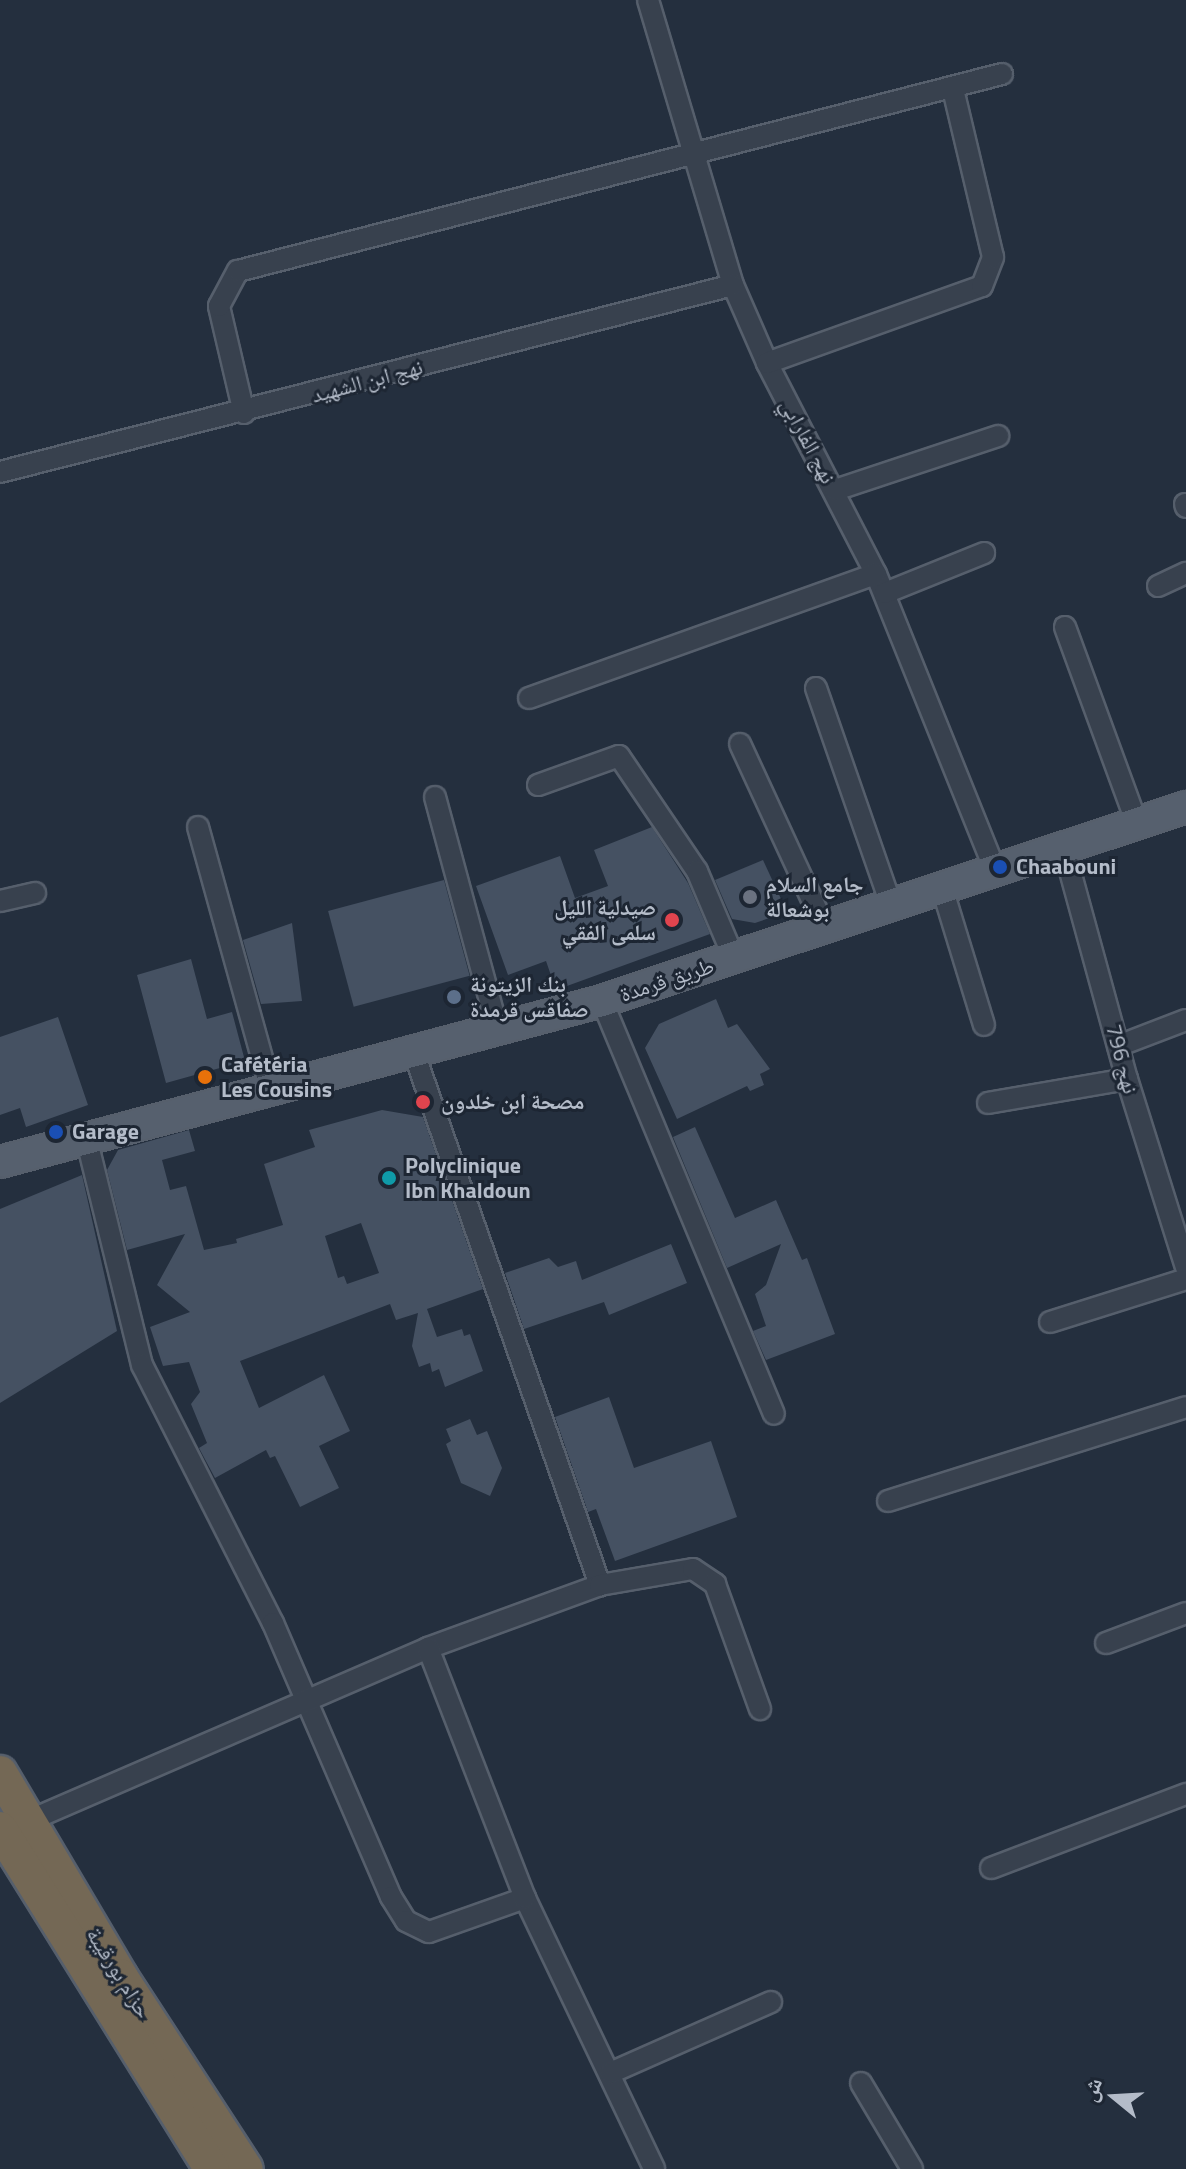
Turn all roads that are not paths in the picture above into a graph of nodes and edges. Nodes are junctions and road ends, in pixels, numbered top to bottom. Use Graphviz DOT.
graph roads {
  1 [pos="648,0"];
  2 [pos="1002,74"];
  3 [pos="953,89"];
  4 [pos="691,157"];
  5 [pos="733,285"];
  6 [pos="767,363"];
  7 [pos="244,413"];
  8 [pos="998,436"];
  9 [pos="0,472"];
  10 [pos="835,490"];
  11 [pos="984,553"];
  12 [pos="1186,573"];
  13 [pos="876,574"];
  14 [pos="1158,586"];
  15 [pos="885,593"];
  16 [pos="1065,627"];
  17 [pos="816,688"];
  18 [pos="529,698"];
  19 [pos="740,744"];
  20 [pos="538,785"];
  21 [pos="435,797"];
  22 [pos="1186,807"];
  23 [pos="1137,824"];
  24 [pos="198,827"];
  25 [pos="1064,849"];
  26 [pos="996,872"];
  27 [pos="943,891"];
  28 [pos="35,893"];
  29 [pos="0,901"];
  30 [pos="892,907"];
  31 [pos="825,928"];
  32 [pos="734,958"];
  33 [pos="602,1001"];
  34 [pos="1186,1020"];
  35 [pos="984,1025"];
  36 [pos="498,1031"];
  37 [pos="1118,1046"];
  38 [pos="414,1053"];
  39 [pos="1127,1079"];
  40 [pos="271,1091"];
  41 [pos="988,1103"];
  42 [pos="87,1141"];
  43 [pos="0,1162"];
  44 [pos="1183,1256"];
  45 [pos="1186,1279"];
  46 [pos="1050,1322"];
  47 [pos="1186,1407"];
  48 [pos="774,1414"];
  49 [pos="888,1501"];
  50 [pos="600,1585"];
  51 [pos="1186,1613"];
  52 [pos="1106,1643"];
  53 [pos="428,1648"];
  54 [pos="310,1704"];
  55 [pos="760,1709"];
  56 [pos="0,1773"];
  57 [pos="1186,1794"];
  58 [pos="13,1826"];
  59 [pos="991,1868"];
  60 [pos="525,1898"];
  61 [pos="771,2002"];
  62 [pos="610,2073"];
  63 [pos="861,2083"];
  64 [pos="212,2169"];
  65 [pos="246,2169"];
  66 [pos="654,2169"];
  67 [pos="912,2169"];
  1 -- 4 [label="street, نهج الفارابي"];
  2 -- 3 [label="street"];
  3 -- 4 [label="street"];
  3 -- 6 [label="street"];
  4 -- 5 [label="street, نهج الفارابي"];
  4 -- 7 [label="street"];
  5 -- 6 [label="street, نهج الفارابي"];
  5 -- 7 [label="street, نهج ابن الشهيد"];
  6 -- 10 [label="street, نهج الفارابي"];
  7 -- 9 [label="street, نهج ابن الشهيد"];
  8 -- 10 [label="street"];
  10 -- 13 [label="street, نهج الفارابي"];
  11 -- 15 [label="street"];
  12 -- 14 [label="street"];
  13 -- 15 [label="street, نهج الفارابي"];
  13 -- 18 [label="street"];
  15 -- 26 [label="street, نهج الفارابي"];
  16 -- 23 [label="street"];
  17 -- 30 [label="street"];
  19 -- 31 [label="street"];
  20 -- 32 [label="street"];
  21 -- 36 [label="street"];
  22 -- 23 [label="main road, طريق قرمدة"];
  23 -- 25 [label="main road, طريق قرمدة"];
  24 -- 40 [label="street"];
  25 -- 26 [label="main road, طريق قرمدة"];
  25 -- 37 [label="street, نهج 796"];
  26 -- 27 [label="main road, طريق قرمدة"];
  27 -- 30 [label="main road, طريق قرمدة"];
  27 -- 35 [label="street"];
  28 -- 29 [label="street"];
  30 -- 31 [label="main road, طريق قرمدة"];
  31 -- 32 [label="main road, طريق قرمدة"];
  32 -- 33 [label="main road, طريق قرمدة"];
  33 -- 36 [label="main road, طريق قرمدة"];
  33 -- 48 [label="street"];
  34 -- 37 [label="street"];
  36 -- 38 [label="main road, طريق قرمدة"];
  37 -- 39 [label="street, نهج 796"];
  38 -- 40 [label="main road, طريق قرمدة"];
  38 -- 50 [label="street"];
  39 -- 41 [label="street"];
  39 -- 44 [label="street, نهج 796"];
  40 -- 42 [label="main road, طريق قرمدة"];
  42 -- 43 [label="main road, طريق قرمدة"];
  42 -- 54 [label="street"];
  45 -- 46 [label="street"];
  47 -- 49 [label="street"];
  50 -- 53 [label="street"];
  50 -- 55 [label="street"];
  51 -- 52 [label="street"];
  53 -- 54 [label="street"];
  53 -- 60 [label="street"];
  54 -- 58 [label="street"];
  54 -- 60 [label="street"];
  56 -- 58 [label="highway, حزام بورقيبة"];
  57 -- 59 [label="street"];
  58 -- 64 [label="highway, حزام بورقيبة"];
  58 -- 65 [label="highway, حزام بورقيبة"];
  60 -- 62 [label="street"];
  61 -- 62 [label="street"];
  62 -- 66 [label="street"];
  63 -- 67 [label="street"];
}
